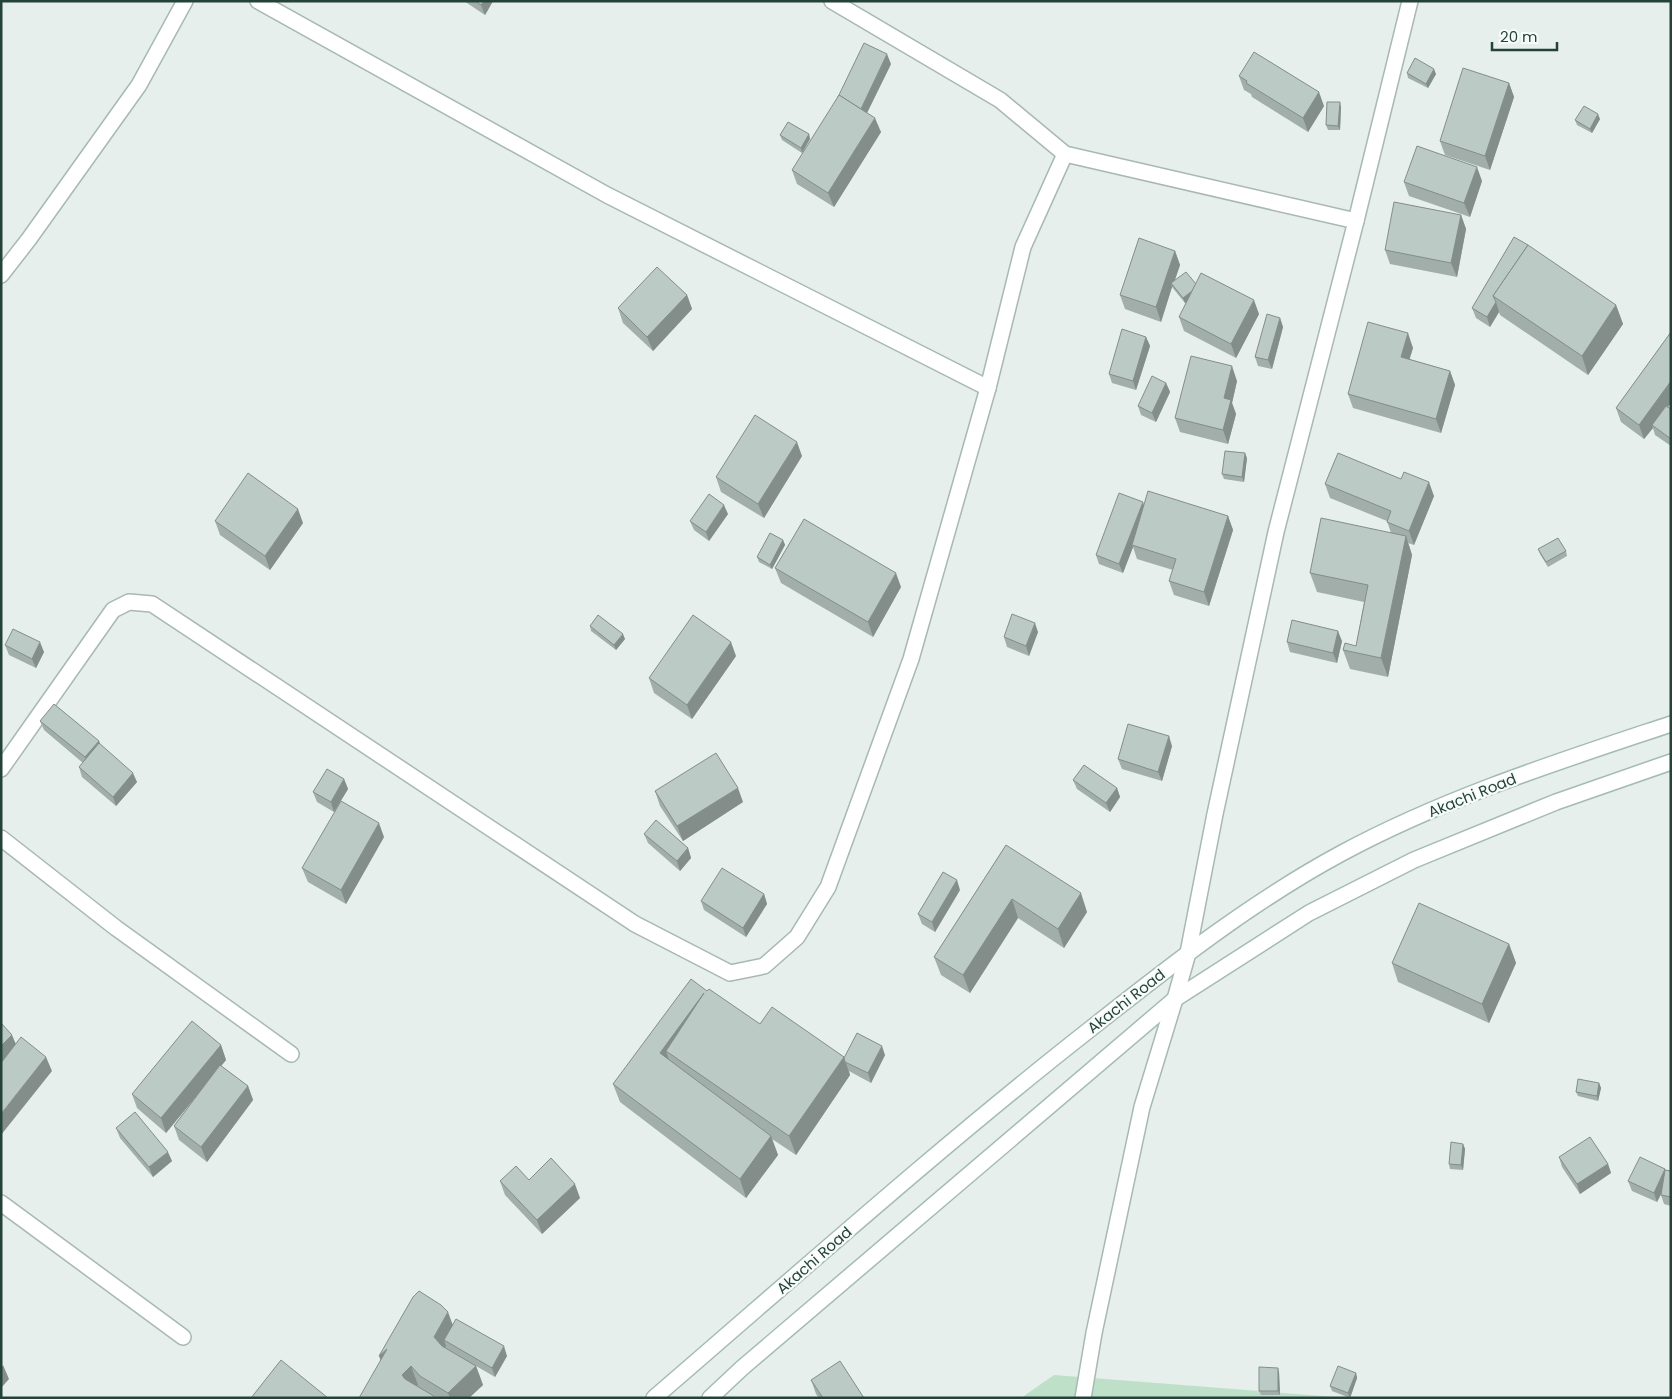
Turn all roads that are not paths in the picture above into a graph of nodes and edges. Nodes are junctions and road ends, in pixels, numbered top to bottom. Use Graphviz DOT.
graph roads {
  1 [pos="186,1"];
  2 [pos="258,1"];
  3 [pos="832,1"];
  4 [pos="1410,1"];
  5 [pos="1066,154"];
  6 [pos="1356,221"];
  7 [pos="1,275"];
  8 [pos="988,388"];
  9 [pos="1671,724"];
  10 [pos="1671,762"];
  11 [pos="1,769"];
  12 [pos="1,838"];
  13 [pos="1188,953"];
  14 [pos="1175,999"];
  15 [pos="291,1054"];
  16 [pos="1,1203"];
  17 [pos="183,1337"];
  18 [pos="654,1398"];
  19 [pos="710,1398"];
  20 [pos="1082,1398"];
  1 -- 7 [label="street"];
  2 -- 8 [label="street"];
  3 -- 5 [label="street"];
  4 -- 6 [label="street"];
  5 -- 6 [label="street"];
  5 -- 8 [label="street"];
  6 -- 13 [label="street"];
  8 -- 11 [label="street"];
  9 -- 13 [label="street, Akachi Road"];
  10 -- 14 [label="street, Akachi Road"];
  12 -- 15 [label="street"];
  13 -- 14 [label="street"];
  13 -- 18 [label="street, Akachi Road"];
  14 -- 19 [label="street, Akachi Road"];
  14 -- 20 [label="street"];
  16 -- 17 [label="street"];
}
